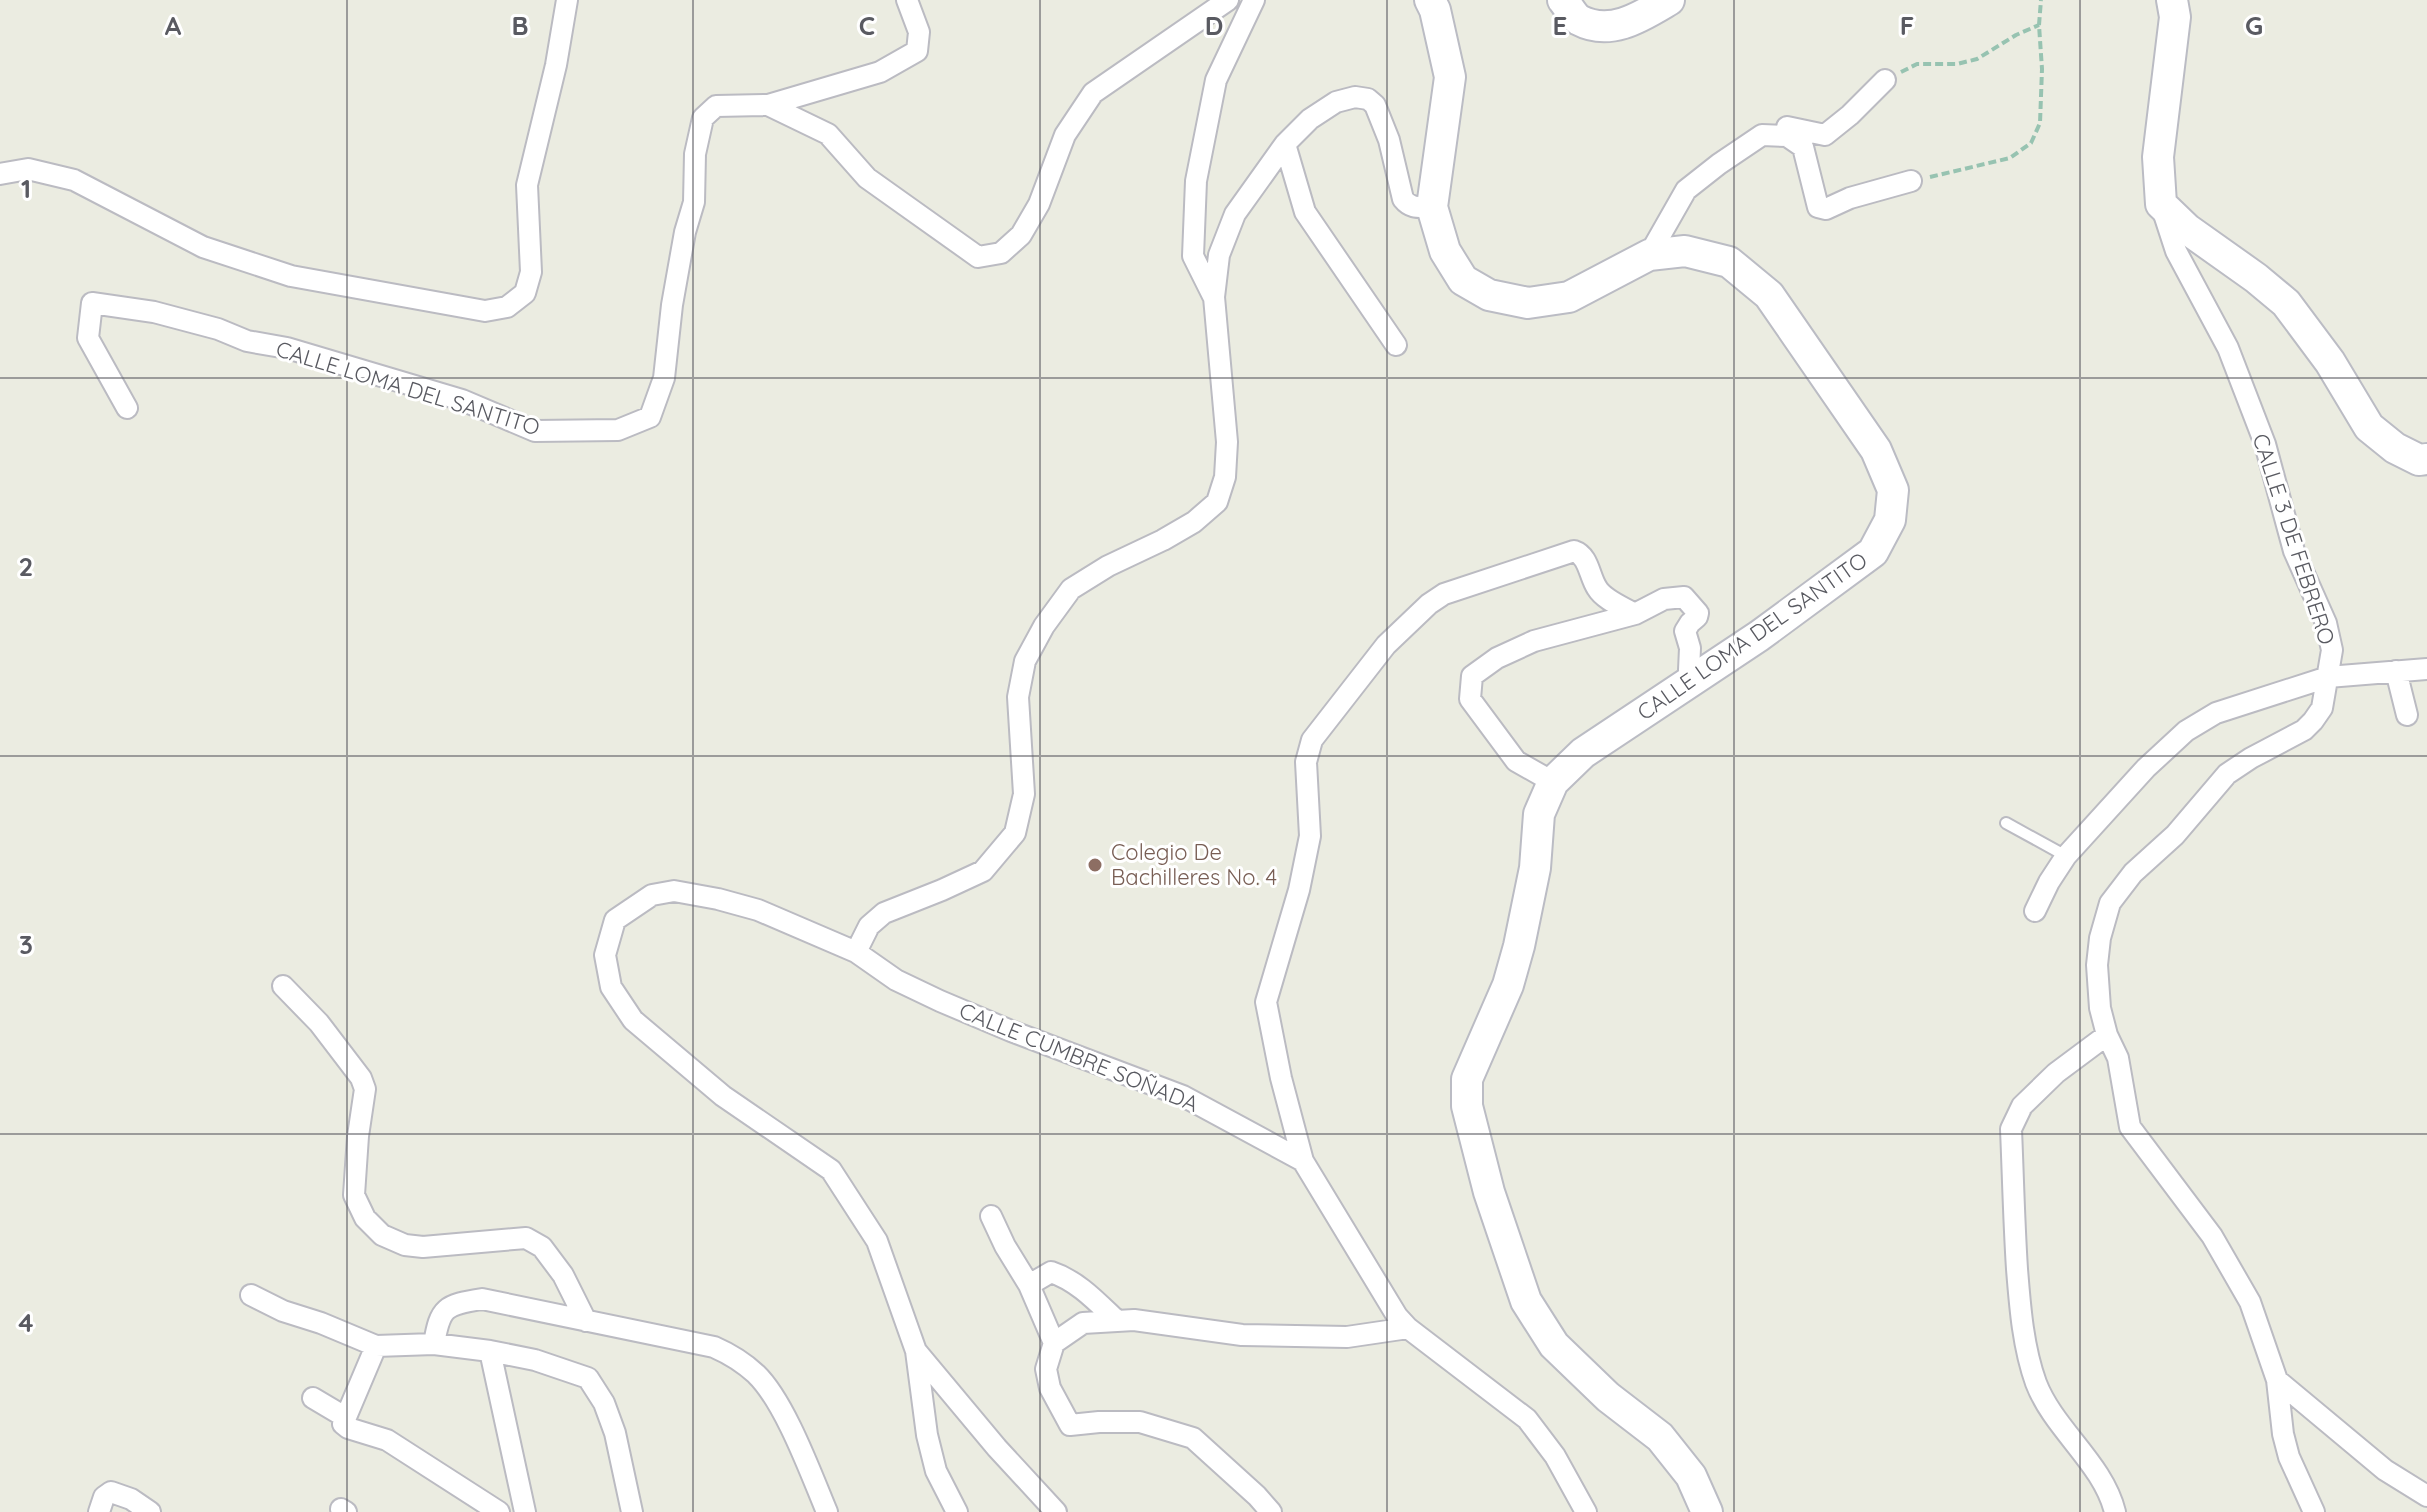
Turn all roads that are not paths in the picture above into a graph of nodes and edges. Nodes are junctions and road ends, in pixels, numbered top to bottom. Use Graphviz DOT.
graph roads {
  1 [pos="567,0"];
  2 [pos="907,0"];
  3 [pos="1228,0"];
  4 [pos="1254,0"];
  5 [pos="1430,0"];
  6 [pos="1563,0"];
  7 [pos="1669,0"];
  8 [pos="2172,0"];
  9 [pos="1885,80"];
  10 [pos="768,105"];
  11 [pos="1787,136"];
  12 [pos="1285,144"];
  13 [pos="0,174"];
  14 [pos="1911,181"];
  15 [pos="2161,204"];
  16 [pos="1432,207"];
  17 [pos="1649,255"];
  18 [pos="1214,297"];
  19 [pos="1396,345"];
  20 [pos="127,408"];
  21 [pos="2427,459"];
  22 [pos="1635,614"];
  23 [pos="2427,669"];
  24 [pos="2396,671"];
  25 [pos="2328,677"];
  26 [pos="1693,678"];
  27 [pos="2407,715"];
  28 [pos="1553,782"];
  29 [pos="2006,823"];
  30 [pos="2066,856"];
  31 [pos="2035,911"];
  32 [pos="856,952"];
  33 [pos="283,986"];
  34 [pos="2107,1035"];
  35 [pos="1303,1161"];
  36 [pos="991,1216"];
  37 [pos="1029,1285"];
  38 [pos="251,1295"];
  39 [pos="586,1321"];
  40 [pos="1117,1321"];
  41 [pos="1408,1328"];
  42 [pos="1054,1343"];
  43 [pos="434,1344"];
  44 [pos="376,1346"];
  45 [pos="490,1351"];
  46 [pos="916,1351"];
  47 [pos="2277,1380"];
  48 [pos="313,1398"];
  49 [pos="344,1420"];
  50 [pos="2427,1496"];
  51 [pos="2113,1503"];
  52 [pos="99,1512"];
  53 [pos="150,1512"];
  54 [pos="499,1512"];
  55 [pos="525,1512"];
  56 [pos="632,1512"];
  57 [pos="827,1512"];
  58 [pos="957,1512"];
  59 [pos="1056,1512"];
  60 [pos="1271,1512"];
  61 [pos="1586,1512"];
  62 [pos="1707,1512"];
  63 [pos="2098,1512"];
  64 [pos="2314,1512"];
  1 -- 13 [label="street"];
  2 -- 10 [label="street"];
  3 -- 10 [label="street, CALLE LOMA DEL SANTITO"];
  4 -- 18 [label="street"];
  5 -- 16 [label="main road, CALLE LOMA DEL SANTITO"];
  6 -- 7 [label="main road"];
  8 -- 15 [label="main road"];
  9 -- 11 [label="street"];
  10 -- 20 [label="street, CALLE LOMA DEL SANTITO"];
  11 -- 14 [label="street"];
  11 -- 17 [label="street"];
  12 -- 16 [label="street"];
  12 -- 18 [label="street"];
  12 -- 19 [label="street"];
  15 -- 21 [label="main road"];
  15 -- 25 [label="street, CALLE 3 DE FEBRERO"];
  16 -- 17 [label="main road, CALLE LOMA DEL SANTITO"];
  17 -- 26 [label="main road, CALLE LOMA DEL SANTITO"];
  18 -- 32 [label="street"];
  22 -- 26 [label="street"];
  22 -- 28 [label="street"];
  22 -- 35 [label="street"];
  23 -- 24 [label="street"];
  24 -- 25 [label="street"];
  24 -- 27 [label="street"];
  25 -- 30 [label="street"];
  25 -- 34 [label="street, CALLE 3 DE FEBRERO"];
  26 -- 28 [label="main road, CALLE LOMA DEL SANTITO"];
  28 -- 62 [label="main road, CALLE LOMA DEL SANTITO"];
  29 -- 30 [label="lane"];
  30 -- 31 [label="street"];
  32 -- 35 [label="street, CALLE CUMBRE SOÑADA"];
  32 -- 46 [label="street, CALLE CUMBRE SOÑADA"];
  33 -- 39 [label="street"];
  34 -- 47 [label="street, CALLE 3 DE FEBRERO"];
  34 -- 51 [label="street"];
  35 -- 41 [label="street"];
  36 -- 37 [label="street"];
  37 -- 40 [label="street"];
  37 -- 42 [label="street"];
  38 -- 44 [label="street"];
  39 -- 43 [label="street"];
  39 -- 57 [label="street"];
  40 -- 41 [label="street"];
  40 -- 42 [label="street"];
  41 -- 61 [label="street"];
  42 -- 60 [label="street"];
  43 -- 44 [label="street"];
  43 -- 45 [label="street"];
  44 -- 49 [label="street"];
  45 -- 55 [label="street"];
  45 -- 56 [label="street"];
  46 -- 58 [label="street"];
  46 -- 59 [label="street"];
  47 -- 50 [label="street"];
  47 -- 64 [label="street, CALLE 3 DE FEBRERO"];
  48 -- 49 [label="street"];
  49 -- 54 [label="street"];
  51 -- 63 [label="street"];
  52 -- 53 [label="street"];
}
